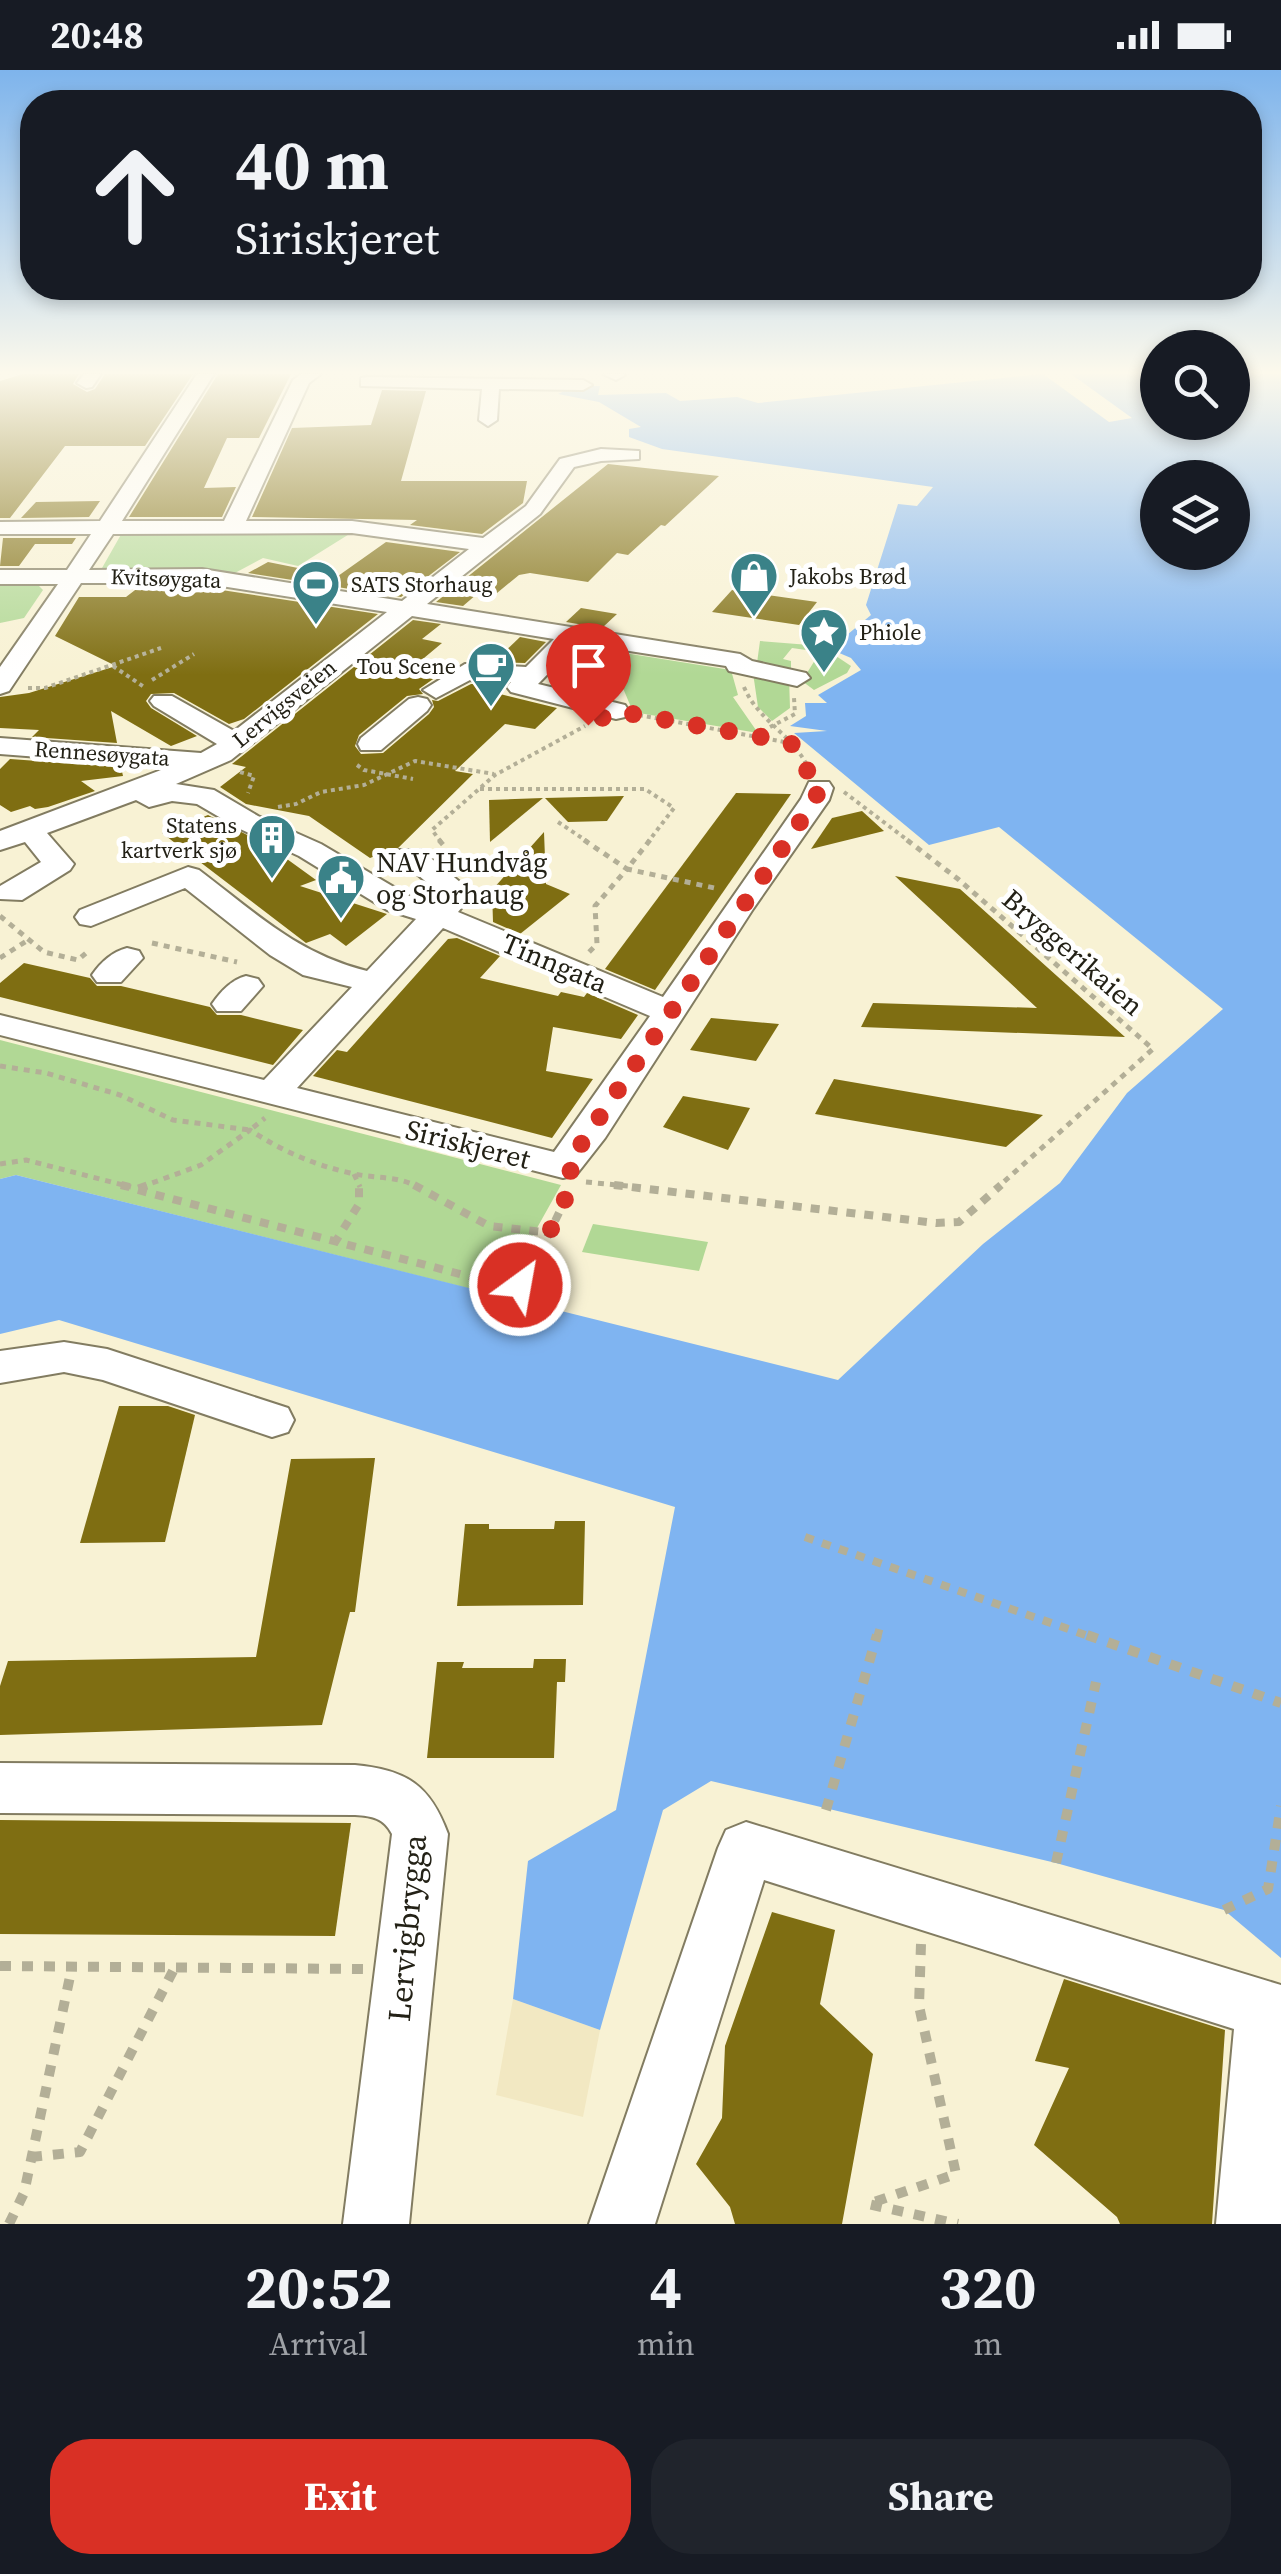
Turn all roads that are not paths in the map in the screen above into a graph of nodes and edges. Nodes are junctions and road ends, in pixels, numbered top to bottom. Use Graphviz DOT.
graph roads {
  1 [pos="141,475"];
  2 [pos="256,475"];
  3 [pos="558,475"];
  4 [pos="232,525"];
  5 [pos="0,528"];
  6 [pos="107,528"];
  7 [pos="484,546"];
  8 [pos="74,577"];
  9 [pos="0,578"];
  10 [pos="403,609"];
  11 [pos="573,634"];
  12 [pos="530,676"];
  13 [pos="796,678"];
  14 [pos="9,686"];
  15 [pos="153,694"];
  16 [pos="616,711"];
  17 [pos="371,744"];
  18 [pos="0,746"];
  19 [pos="220,757"];
  20 [pos="829,788"];
  21 [pos="38,840"];
  22 [pos="0,841"];
  23 [pos="0,853"];
  24 [pos="410,856"];
  25 [pos="11,893"];
  26 [pos="91,917"];
  27 [pos="437,917"];
  28 [pos="374,983"];
  29 [pos="671,1014"];
  30 [pos="0,1025"];
  31 [pos="272,1092"];
  32 [pos="0,1367"];
  33 [pos="272,1420"];
  34 [pos="0,1788"];
  35 [pos="376,2224"];
  36 [pos="622,2224"];
  37 [pos="1250,2224"];
  1 -- 6 [label="street"];
  2 -- 4 [label="street"];
  3 -- 7 [label="street, Lervigsveien"];
  4 -- 6 [label="street"];
  4 -- 7 [label="street"];
  5 -- 6 [label="street"];
  6 -- 8 [label="street"];
  7 -- 10 [label="street, Lervigsveien"];
  8 -- 9 [label="street, Kvitsøygata"];
  8 -- 10 [label="street, Kvitsøygata"];
  8 -- 14 [label="street"];
  10 -- 11 [label="street, Kvitsøygata"];
  10 -- 19 [label="street, Lervigsveien"];
  11 -- 12 [label="street"];
  11 -- 13 [label="street, Kvitsøygata"];
  12 -- 16 [label="street"];
  12 -- 17 [label="street"];
  15 -- 19 [label="street"];
  18 -- 19 [label="street, Rennesøygata"];
  19 -- 22 [label="street, Lervigsveien"];
  20 -- 29 [label="street, Siriskjeret"];
  21 -- 23 [label="street, Tinngata"];
  21 -- 25 [label="street"];
  21 -- 27 [label="street, Tinngata"];
  24 -- 27 [label="street"];
  26 -- 28 [label="street"];
  27 -- 28 [label="street"];
  27 -- 29 [label="street, Tinngata"];
  28 -- 31 [label="street"];
  29 -- 31 [label="street, Siriskjeret"];
  30 -- 31 [label="street, Siriskjeret"];
  32 -- 33 [label="street"];
  34 -- 35 [label="street, Lervigbrygga"];
  36 -- 37 [label="street"];
}
